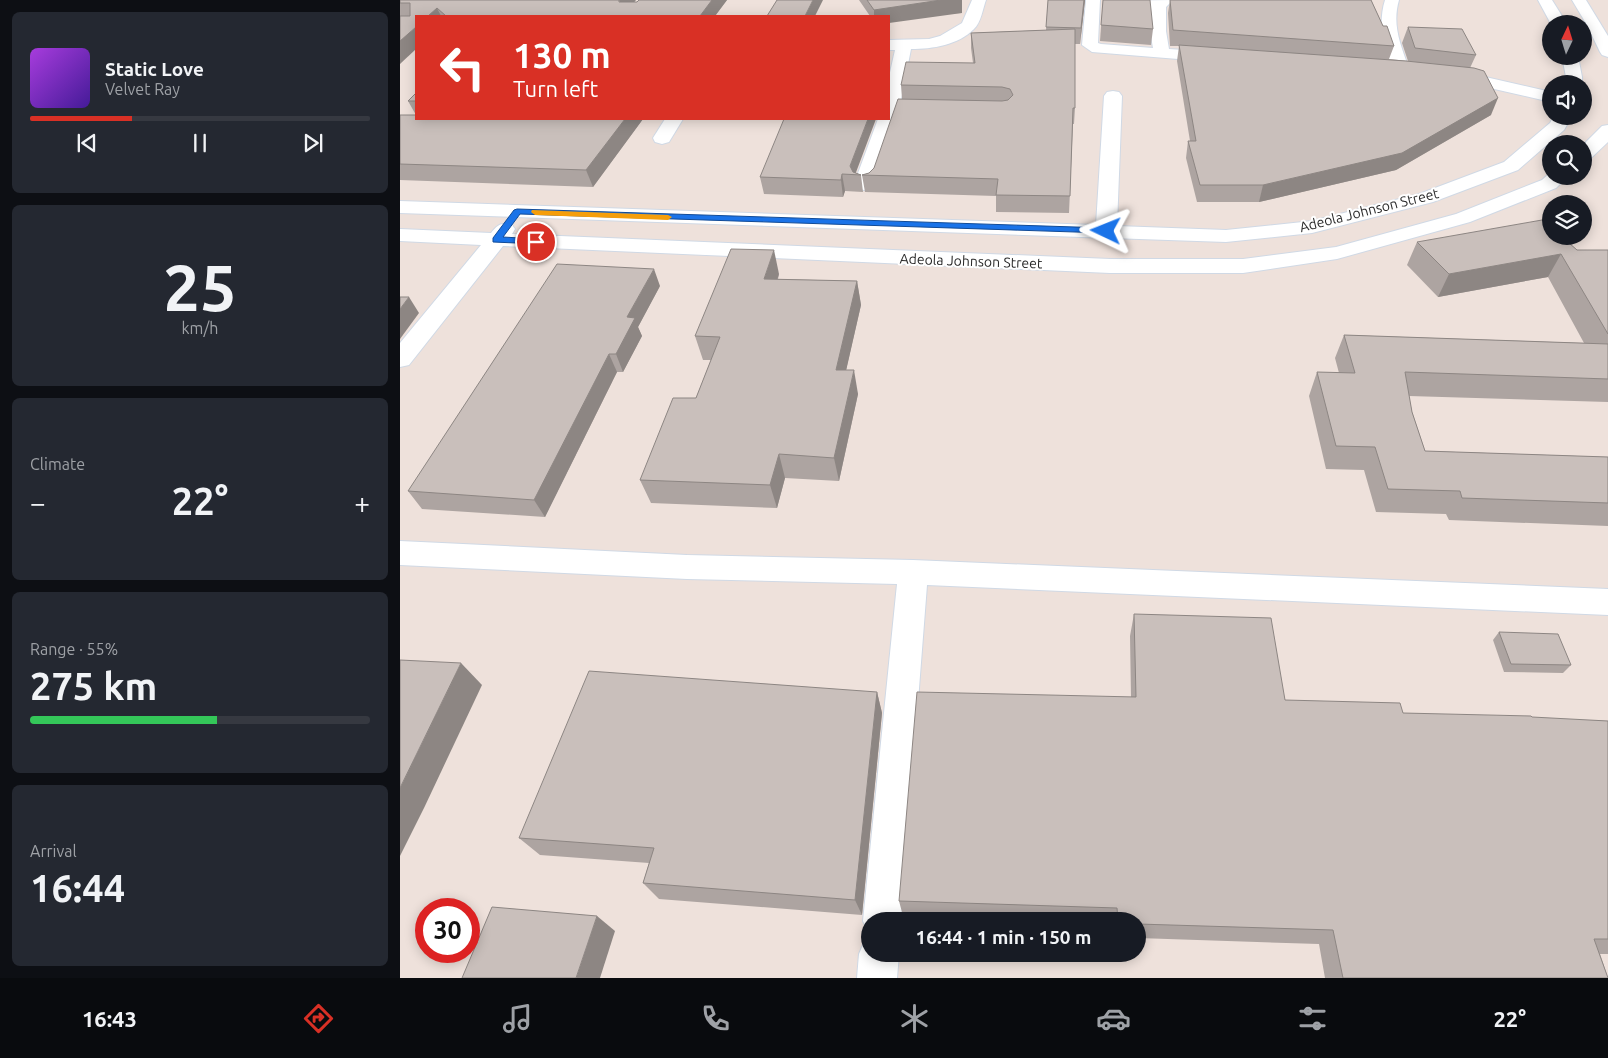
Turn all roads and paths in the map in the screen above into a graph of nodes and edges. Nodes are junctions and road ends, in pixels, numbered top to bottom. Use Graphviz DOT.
graph roads {
  1 [pos="979,0"];
  2 [pos="1392,0"];
  3 [pos="1545,0"];
  4 [pos="1579,0"];
  5 [pos="1093,2"];
  6 [pos="1162,3"];
  7 [pos="1554,15"];
  8 [pos="896,45"];
  9 [pos="1608,52"];
  10 [pos="1162,54"];
  11 [pos="1228,58"];
  12 [pos="1382,69"];
  13 [pos="1401,70"];
  14 [pos="1542,95"];
  15 [pos="1113,96"];
  16 [pos="890,104"];
  17 [pos="910,108"];
  18 [pos="890,114"];
  19 [pos="673,120"];
  20 [pos="887,120"];
  21 [pos="1558,125"];
  22 [pos="1608,130"];
  23 [pos="662,138"];
  24 [pos="1592,147"];
  25 [pos="864,184"];
  26 [pos="1546,185"];
  27 [pos="400,207"];
  28 [pos="517,211"];
  29 [pos="1106,231"];
  30 [pos="400,236"];
  31 [pos="496,240"];
  32 [pos="400,359"];
  33 [pos="400,553"];
  34 [pos="913,572"];
  35 [pos="1608,602"];
  36 [pos="883,912"];
  37 [pos="878,962"];
  38 [pos="877,978"];
  1 -- 8 [label="street"];
  2 -- 13 [label="street"];
  3 -- 7 [label="street"];
  4 -- 9 [label="street"];
  5 -- 6 [label="street"];
  5 -- 10 [label="street"];
  6 -- 10 [label="street"];
  8 -- 16 [label="street"];
  10 -- 11 [label="street"];
  12 -- 13 [label="street"];
  13 -- 14 [label="street"];
  15 -- 29 [label="street"];
  17 -- 18 [label="street"];
  19 -- 23 [label="street"];
  20 -- 25 [label="street"];
  21 -- 29 [label="street, Adeola Johnson Street"];
  22 -- 24 [label="street"];
  26 -- 31 [label="street, Adeola Johnson Street"];
  27 -- 28 [label="street, Adeola Johnson Street"];
  28 -- 29 [label="street, Adeola Johnson Street"];
  28 -- 31 [label="street"];
  30 -- 31 [label="street, Adeola Johnson Street"];
  31 -- 32 [label="street"];
  33 -- 34 [label="street"];
  34 -- 35 [label="street"];
  34 -- 36 [label="street"];
  37 -- 38 [label="street"];
}
